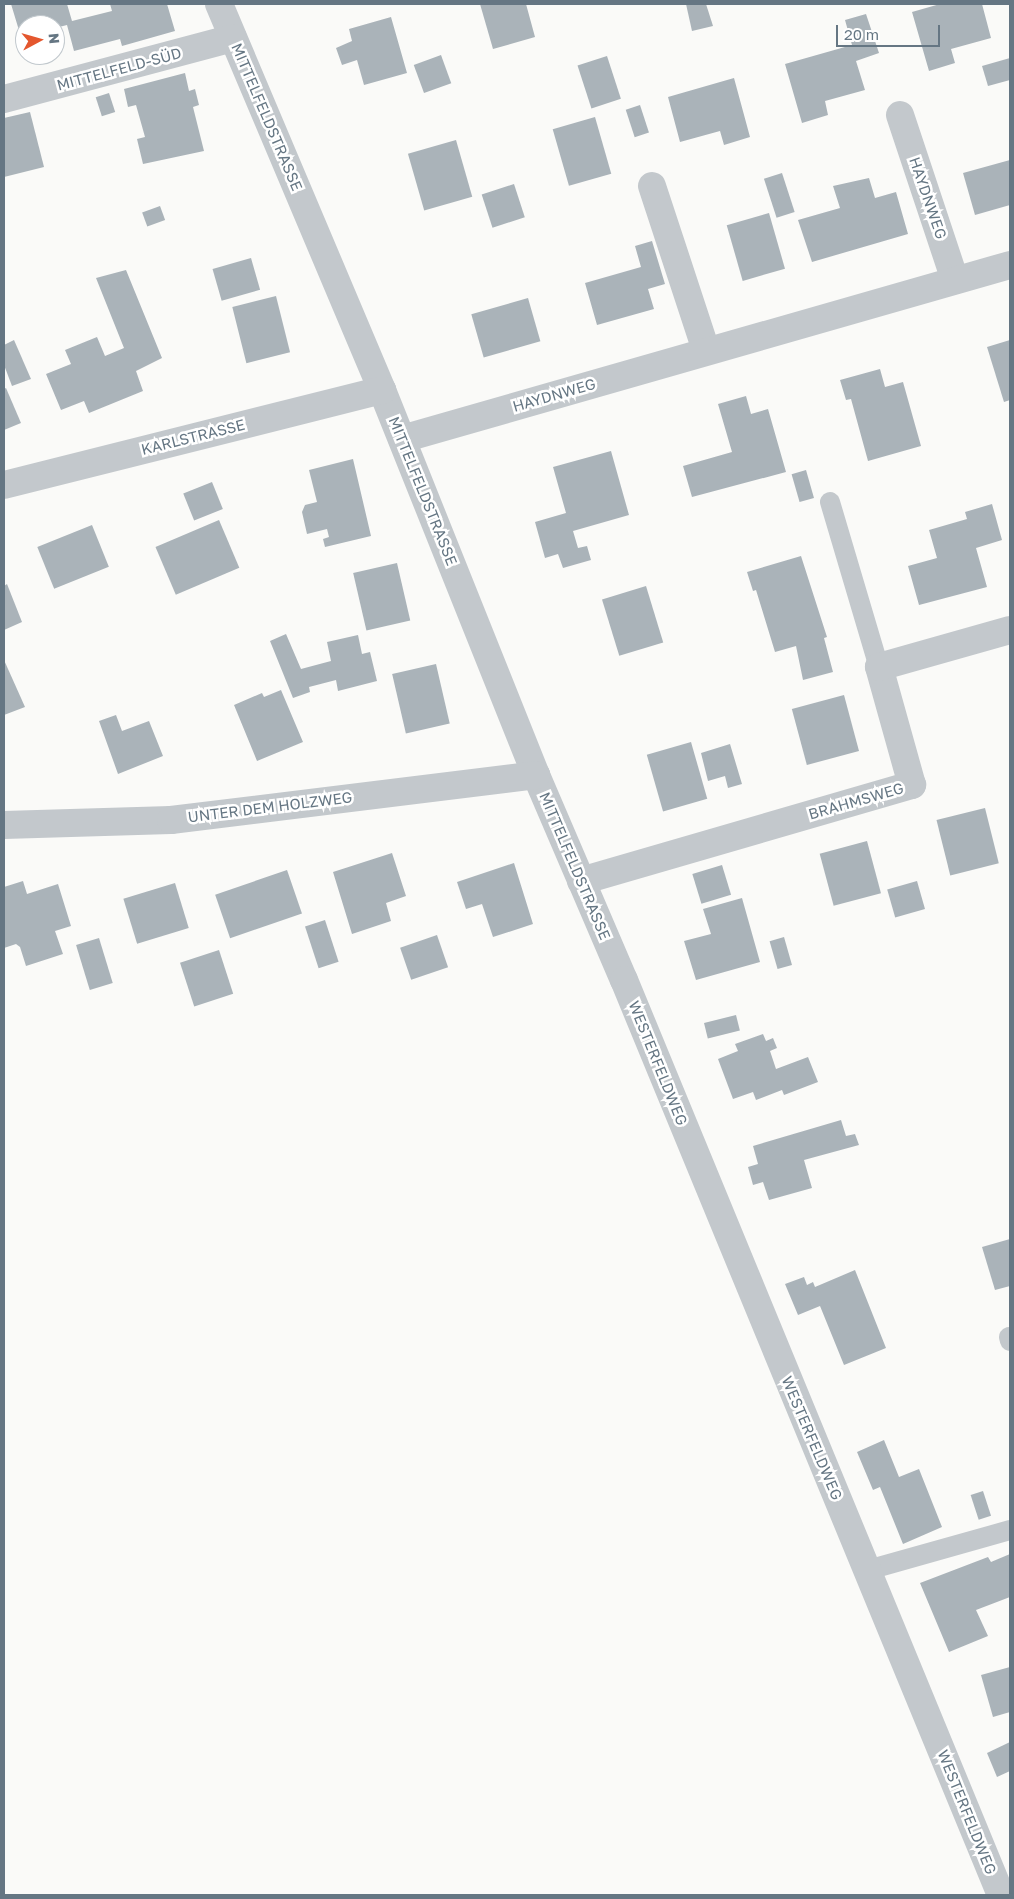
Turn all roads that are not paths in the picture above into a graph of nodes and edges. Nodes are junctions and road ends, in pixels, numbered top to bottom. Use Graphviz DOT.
graph roads {
  1 [pos="219,4"];
  2 [pos="233,38"];
  3 [pos="4,99"];
  4 [pos="900,115"];
  5 [pos="652,186"];
  6 [pos="1010,265"];
  7 [pos="956,280"];
  8 [pos="706,350"];
  9 [pos="382,390"];
  10 [pos="402,439"];
  11 [pos="4,485"];
  12 [pos="830,502"];
  13 [pos="1010,630"];
  14 [pos="879,667"];
  15 [pos="536,775"];
  16 [pos="4,825"];
  17 [pos="581,881"];
  18 [pos="624,980"];
  19 [pos="1010,1530"];
  20 [pos="868,1570"];
  21 [pos="1001,1895"];
  1 -- 2 [label="street, MITTELFELDSTRASSE"];
  2 -- 3 [label="street, MITTELFELD-SÜD"];
  2 -- 9 [label="street, MITTELFELDSTRASSE"];
  4 -- 7 [label="street, HAYDNWEG"];
  5 -- 8 [label="street"];
  6 -- 7 [label="street, HAYDNWEG"];
  7 -- 8 [label="street, HAYDNWEG"];
  8 -- 10 [label="street, HAYDNWEG"];
  9 -- 10 [label="street, MITTELFELDSTRASSE"];
  9 -- 11 [label="street, KARLSTRASSE"];
  10 -- 15 [label="street, MITTELFELDSTRASSE"];
  12 -- 14 [label="lane"];
  13 -- 14 [label="street"];
  14 -- 17 [label="street, BRAHMSWEG"];
  15 -- 16 [label="street, UNTER DEM HOLZWEG"];
  15 -- 17 [label="street, MITTELFELDSTRASSE"];
  17 -- 18 [label="street, MITTELFELDSTRASSE"];
  18 -- 20 [label="street, WESTERFELDWEG"];
  19 -- 20 [label="lane"];
  20 -- 21 [label="street, WESTERFELDWEG"];
}
